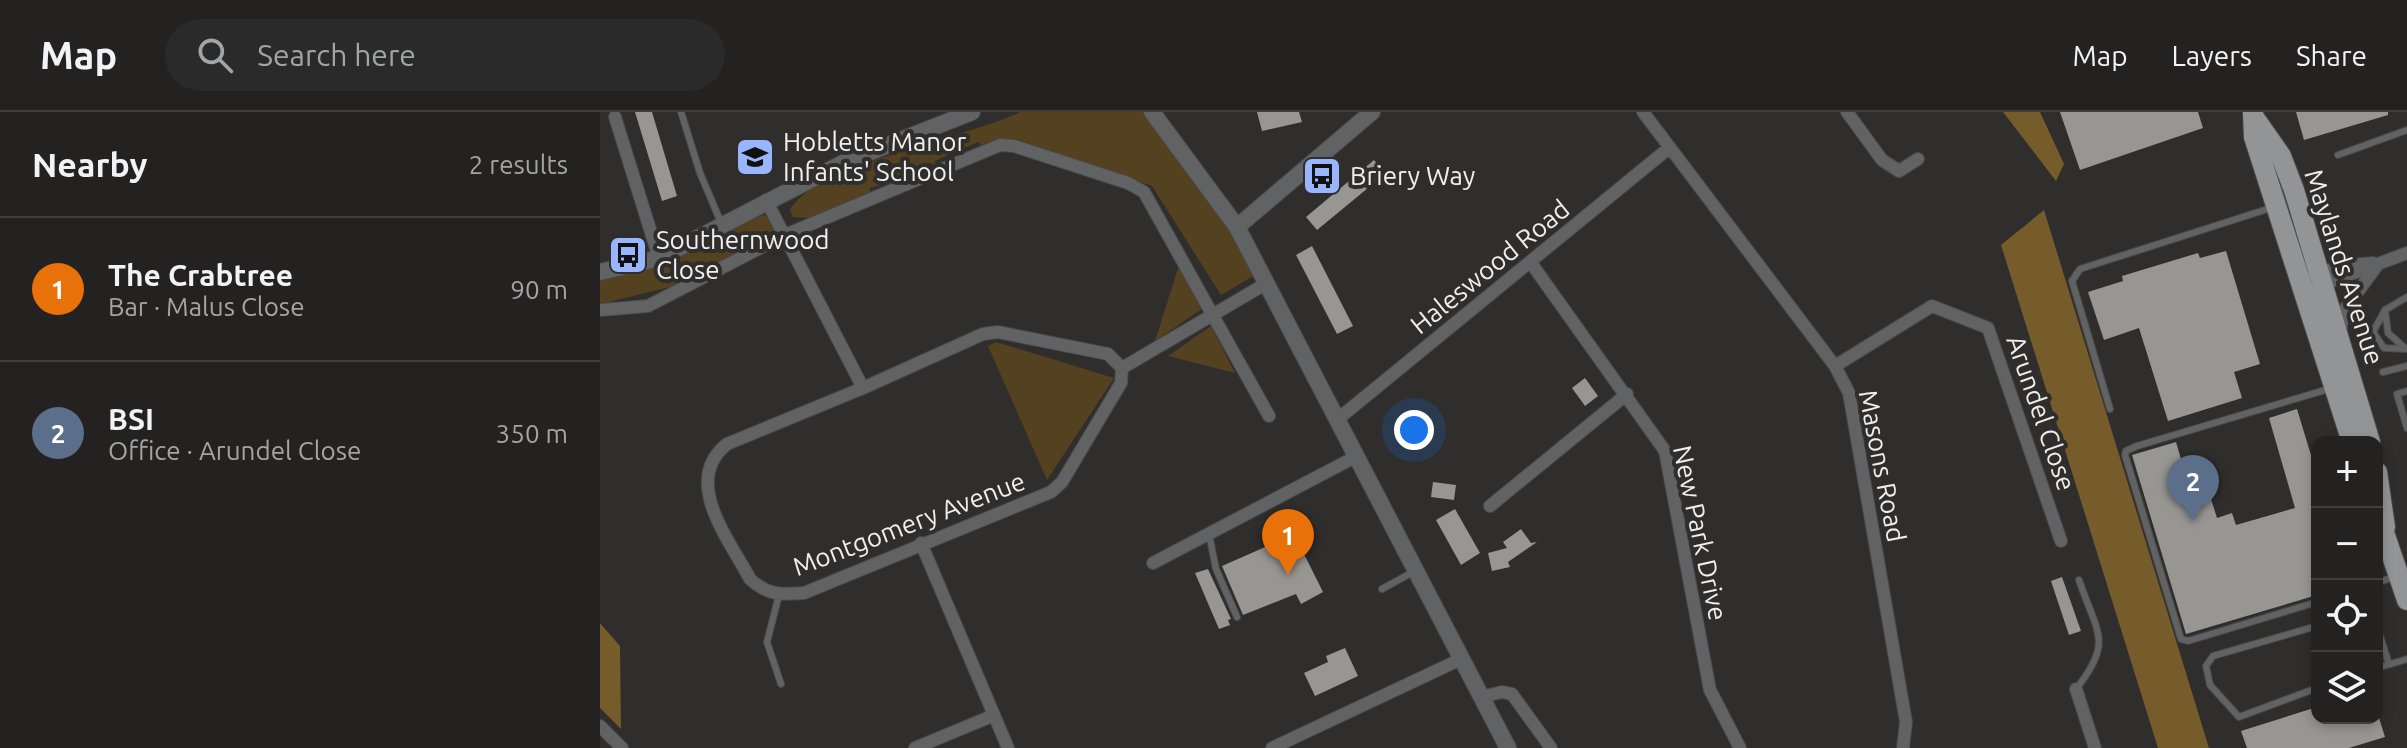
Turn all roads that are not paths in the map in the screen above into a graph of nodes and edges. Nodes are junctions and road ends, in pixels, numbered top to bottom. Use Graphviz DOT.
graph roads {
  1 [pos="681,112"];
  2 [pos="970,112"];
  3 [pos="1152,112"];
  4 [pos="1372,112"];
  5 [pos="1643,112"];
  6 [pos="1847,112"];
  7 [pos="2253,114"];
  8 [pos="615,117"];
  9 [pos="2407,130"];
  10 [pos="1669,148"];
  11 [pos="2338,155"];
  12 [pos="2281,156"];
  13 [pos="1918,159"];
  14 [pos="766,200"];
  15 [pos="2277,206"];
  16 [pos="722,225"];
  17 [pos="1237,227"];
  18 [pos="785,235"];
  19 [pos="2407,253"];
  20 [pos="659,258"];
  21 [pos="2380,262"];
  22 [pos="1531,263"];
  23 [pos="600,272"];
  24 [pos="2313,281"];
  25 [pos="1267,283"];
  26 [pos="2407,297"];
  27 [pos="600,310"];
  28 [pos="2385,310"];
  29 [pos="1211,315"];
  30 [pos="2341,340"];
  31 [pos="2406,348"];
  32 [pos="1835,366"];
  33 [pos="2407,366"];
  34 [pos="1122,368"];
  35 [pos="2383,372"];
  36 [pos="2335,386"];
  37 [pos="863,388"];
  38 [pos="2407,391"];
  39 [pos="1627,394"];
  40 [pos="2110,409"];
  41 [pos="1269,416"];
  42 [pos="1338,419"];
  43 [pos="2407,428"];
  44 [pos="2350,436"];
  45 [pos="2368,436"];
  46 [pos="1357,456"];
  47 [pos="1490,506"];
  48 [pos="2382,508"];
  49 [pos="2383,527"];
  50 [pos="1209,534"];
  51 [pos="2386,535"];
  52 [pos="2061,541"];
  53 [pos="921,543"];
  54 [pos="1153,563"];
  55 [pos="1416,570"];
  56 [pos="2400,575"];
  57 [pos="2079,580"];
  58 [pos="2383,581"];
  59 [pos="1382,589"];
  60 [pos="779,595"];
  61 [pos="2407,600"];
  62 [pos="2311,604"];
  63 [pos="1237,617"];
  64 [pos="2311,628"];
  65 [pos="2383,646"];
  66 [pos="2407,659"];
  67 [pos="1459,660"];
  68 [pos="2389,664"];
  69 [pos="2383,666"];
  70 [pos="781,684"];
  71 [pos="2076,689"];
  72 [pos="2311,690"];
  73 [pos="1481,697"];
  74 [pos="992,716"];
  75 [pos="600,726"];
  76 [pos="622,748"];
  77 [pos="915,748"];
  78 [pos="1008,748"];
  79 [pos="1272,748"];
  80 [pos="1508,748"];
  81 [pos="1551,748"];
  82 [pos="1740,748"];
  83 [pos="1903,748"];
  84 [pos="2095,748"];
  1 -- 16 [label="lane"];
  2 -- 14 [label="street"];
  3 -- 17 [label="street"];
  4 -- 17 [label="street"];
  5 -- 10 [label="street, Masons Road"];
  6 -- 13 [label="street"];
  7 -- 12 [label="main road, Maylands Avenue"];
  7 -- 15 [label="main road, Maylands Avenue"];
  8 -- 20 [label="street"];
  9 -- 11 [label="lane"];
  10 -- 22 [label="street, Haleswood Road"];
  10 -- 32 [label="street, Masons Road"];
  12 -- 15 [label="main road"];
  12 -- 24 [label="main road, Maylands Avenue"];
  14 -- 16 [label="street"];
  14 -- 18 [label="street"];
  15 -- 24 [label="main road, Maylands Avenue"];
  15 -- 40 [label="lane"];
  16 -- 20 [label="street"];
  17 -- 25 [label="street"];
  18 -- 27 [label="street"];
  18 -- 29 [label="street"];
  18 -- 37 [label="street"];
  19 -- 21 [label="street"];
  20 -- 23 [label="street"];
  21 -- 24 [label="street"];
  21 -- 30 [label="street"];
  22 -- 39 [label="street, New Park Drive"];
  22 -- 42 [label="street, Haleswood Road"];
  24 -- 30 [label="main road, Maylands Avenue"];
  24 -- 36 [label="main road, Maylands Avenue"];
  25 -- 29 [label="street"];
  25 -- 42 [label="street"];
  26 -- 28 [label="lane"];
  28 -- 31 [label="lane"];
  28 -- 31 [label="lane"];
  29 -- 34 [label="street"];
  29 -- 41 [label="street"];
  30 -- 36 [label="main road"];
  30 -- 45 [label="main road, Maylands Avenue"];
  32 -- 52 [label="street, Arundel Close"];
  32 -- 83 [label="street, Masons Road"];
  33 -- 35 [label="lane"];
  34 -- 37 [label="street, Montgomery Avenue"];
  34 -- 53 [label="street, Montgomery Avenue"];
  36 -- 44 [label="main road, Maylands Avenue"];
  36 -- 62 [label="lane"];
  37 -- 60 [label="street, Montgomery Avenue"];
  38 -- 43 [label="lane"];
  39 -- 47 [label="street"];
  39 -- 82 [label="street, New Park Drive"];
  42 -- 46 [label="street"];
  46 -- 50 [label="street"];
  46 -- 55 [label="street"];
  48 -- 51 [label="main road"];
  49 -- 51 [label="main road"];
  50 -- 54 [label="street"];
  50 -- 63 [label="lane"];
  51 -- 56 [label="main road"];
  53 -- 60 [label="street, Montgomery Avenue"];
  53 -- 74 [label="street"];
  55 -- 59 [label="lane"];
  55 -- 67 [label="street"];
  56 -- 58 [label="lane"];
  56 -- 61 [label="main road"];
  57 -- 71 [label="lane"];
  60 -- 70 [label="lane"];
  64 -- 72 [label="lane"];
  65 -- 68 [label="lane"];
  66 -- 68 [label="lane"];
  67 -- 73 [label="street"];
  67 -- 79 [label="street"];
  68 -- 69 [label="lane"];
  71 -- 84 [label="street"];
  73 -- 80 [label="street"];
  73 -- 81 [label="street"];
  74 -- 77 [label="street"];
  74 -- 78 [label="street"];
  75 -- 76 [label="street"];
}
